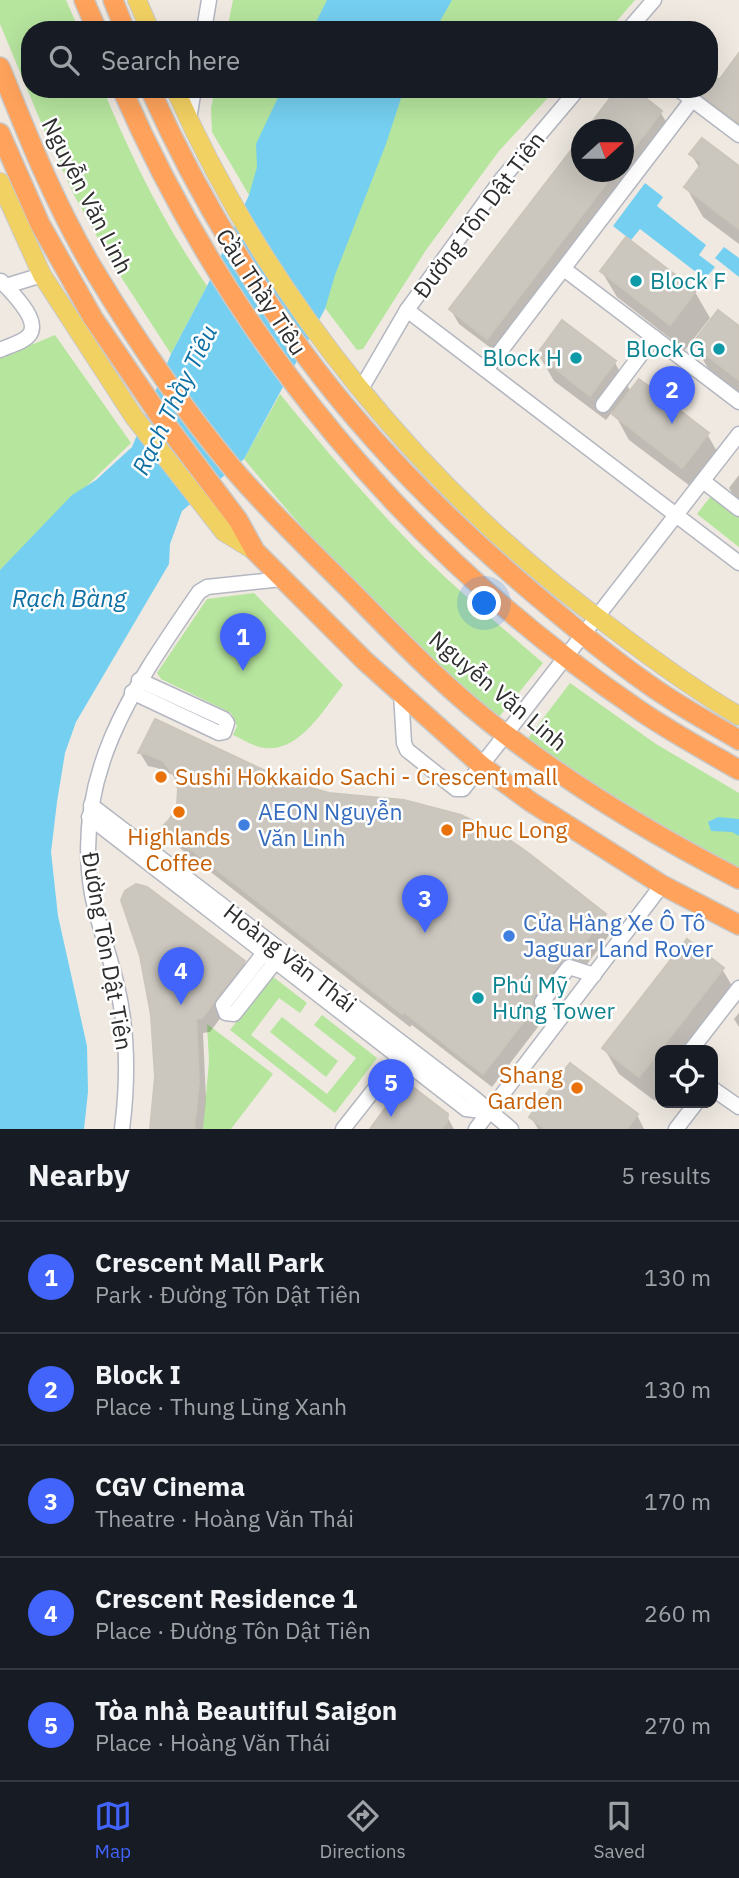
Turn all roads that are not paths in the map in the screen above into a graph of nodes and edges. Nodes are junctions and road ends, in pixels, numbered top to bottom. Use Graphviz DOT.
graph roads {
  1 [pos="84,0"];
  2 [pos="113,0"];
  3 [pos="137,0"];
  4 [pos="209,0"];
  5 [pos="654,0"];
  6 [pos="93,21"];
  7 [pos="121,21"];
  8 [pos="146,21"];
  9 [pos="206,21"];
  10 [pos="636,21"];
  11 [pos="0,67"];
  12 [pos="126,98"];
  13 [pos="154,98"];
  14 [pos="179,98"];
  15 [pos="192,98"];
  16 [pos="570,98"];
  17 [pos="689,98"];
  18 [pos="692,100"];
  19 [pos="189,119"];
  20 [pos="0,133"];
  21 [pos="739,135"];
  22 [pos="0,182"];
  23 [pos="4,204"];
  24 [pos="564,269"];
  25 [pos="43,275"];
  26 [pos="3,283"];
  27 [pos="407,310"];
  28 [pos="654,337"];
  29 [pos="0,350"];
  30 [pos="486,370"];
  31 [pos="359,386"];
  32 [pos="739,402"];
  33 [pos="603,405"];
  34 [pos="739,434"];
  35 [pos="703,481"];
  36 [pos="739,509"];
  37 [pos="678,516"];
  38 [pos="231,526"];
  39 [pos="739,564"];
  40 [pos="282,579"];
  41 [pos="597,619"];
  42 [pos="584,636"];
  43 [pos="567,658"];
  44 [pos="136,686"];
  45 [pos="401,693"];
  46 [pos="739,716"];
  47 [pos="506,735"];
  48 [pos="739,740"];
  49 [pos="482,766"];
  50 [pos="739,770"];
  51 [pos="90,811"];
  52 [pos="739,879"];
  53 [pos="662,885"];
  54 [pos="739,925"];
  55 [pos="594,975"];
  56 [pos="739,988"];
  57 [pos="326,994"];
  58 [pos="555,1025"];
  59 [pos="695,1045"];
  60 [pos="403,1053"];
  61 [pos="718,1092"];
  62 [pos="739,1107"];
  63 [pos="692,1108"];
  64 [pos="489,1112"];
  65 [pos="122,1129"];
  66 [pos="343,1129"];
  67 [pos="476,1129"];
  68 [pos="511,1129"];
  69 [pos="676,1129"];
  1 -- 6 [label="highway"];
  2 -- 7 [label="highway"];
  3 -- 8 [label="main road"];
  4 -- 9 [label="street"];
  5 -- 10 [label="street"];
  11 -- 47 [label="highway, Nguyễn Văn Linh"];
  12 -- 43 [label="highway, Cầu Thầy Tiêu"];
  13 -- 42 [label="highway, Cầu Thầy Tiêu"];
  14 -- 19 [label="main road"];
  15 -- 19 [label="street"];
  16 -- 27 [label="street, Đường Tôn Dật Tiên"];
  17 -- 18 [label="street"];
  18 -- 21 [label="street"];
  18 -- 24 [label="street"];
  19 -- 31 [label="main road, Cầu Thầy Tiêu"];
  20 -- 38 [label="highway"];
  22 -- 23 [label="main road"];
  23 -- 25 [label="main road"];
  24 -- 28 [label="street"];
  24 -- 30 [label="street"];
  25 -- 26 [label="street"];
  25 -- 38 [label="main road"];
  26 -- 29 [label="street"];
  27 -- 30 [label="street"];
  27 -- 31 [label="street, Đường Tôn Dật Tiên"];
  28 -- 32 [label="street"];
  28 -- 33 [label="street"];
  30 -- 37 [label="street"];
  31 -- 41 [label="main road"];
  34 -- 35 [label="street"];
  35 -- 36 [label="street"];
  35 -- 37 [label="street"];
  37 -- 39 [label="street"];
  37 -- 41 [label="street"];
  38 -- 40 [label="highway"];
  40 -- 44 [label="street, Đường Tôn Dật Tiên"];
  40 -- 45 [label="highway"];
  41 -- 42 [label="street"];
  41 -- 46 [label="main road"];
  42 -- 43 [label="street"];
  42 -- 48 [label="highway"];
  43 -- 47 [label="street"];
  43 -- 50 [label="highway"];
  44 -- 44 [label="street"];
  44 -- 51 [label="street, Đường Tôn Dật Tiên"];
  45 -- 49 [label="highway"];
  45 -- 49 [label="street"];
  47 -- 49 [label="street"];
  47 -- 52 [label="highway, Nguyễn Văn Linh"];
  49 -- 53 [label="highway"];
  51 -- 57 [label="street, Hoàng Văn Thái"];
  51 -- 57 [label="street, Hoàng Văn Thái"];
  51 -- 65 [label="street, Đường Tôn Dật Tiên"];
  53 -- 54 [label="highway"];
  53 -- 55 [label="street"];
  55 -- 58 [label="street"];
  55 -- 58 [label="street"];
  56 -- 59 [label="street"];
  57 -- 60 [label="street, Hoàng Văn Thái"];
  58 -- 64 [label="street"];
  60 -- 64 [label="street, Hoàng Văn Thái"];
  60 -- 66 [label="street"];
  61 -- 62 [label="street"];
  63 -- 69 [label="street"];
  64 -- 67 [label="street"];
  64 -- 68 [label="street, Hoàng Văn Thái"];
}
